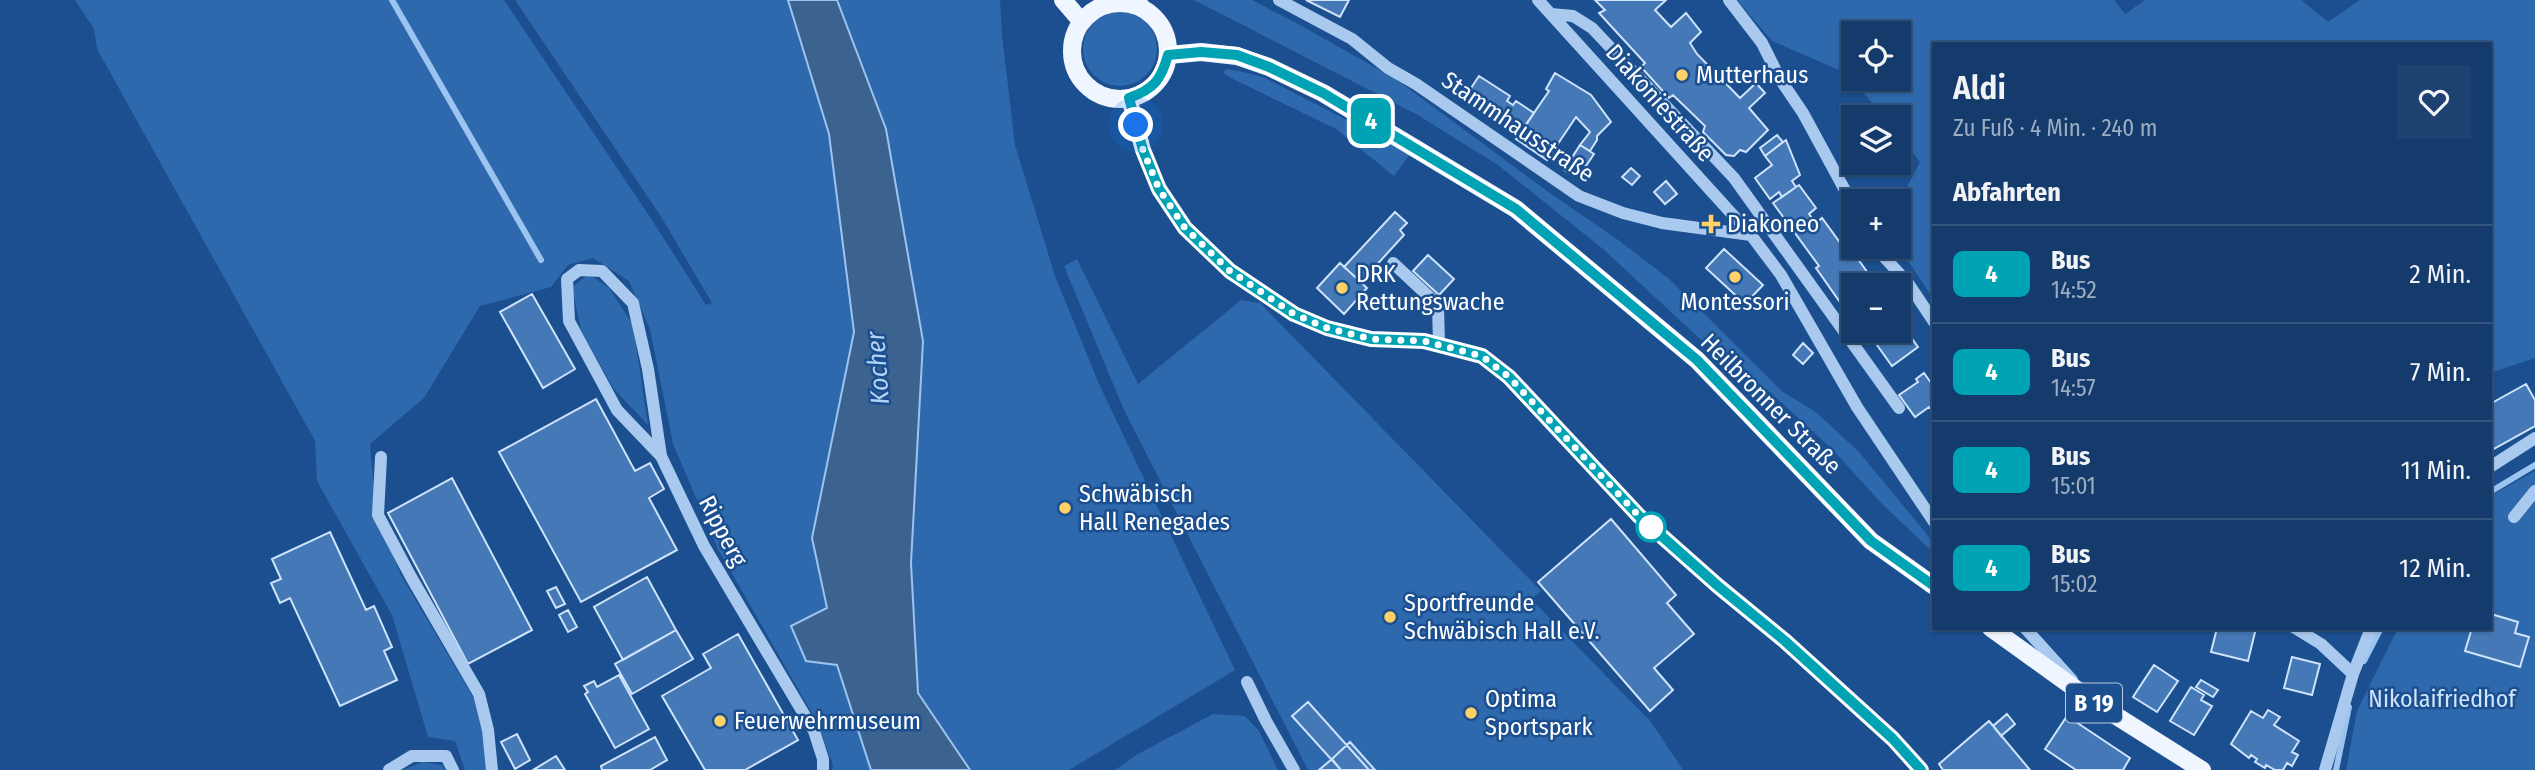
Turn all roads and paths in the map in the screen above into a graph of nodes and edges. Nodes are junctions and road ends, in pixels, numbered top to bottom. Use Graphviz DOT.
graph roads {
  1 [pos="1063,0"];
  2 [pos="1279,0"];
  3 [pos="1538,0"];
  4 [pos="1729,0"];
  5 [pos="1141,3"];
  6 [pos="1551,14"];
  7 [pos="1082,21"];
  8 [pos="1168,55"];
  9 [pos="1129,98"];
  10 [pos="1844,189"];
  11 [pos="1751,235"];
  12 [pos="1886,259"];
  13 [pos="1393,263"];
  14 [pos="1932,319"];
  15 [pos="1439,344"];
  16 [pos="1899,408"];
  17 [pos="2535,439"];
  18 [pos="661,456"];
  19 [pos="382,457"];
  20 [pos="2492,466"];
  21 [pos="2535,491"];
  22 [pos="2514,517"];
  23 [pos="1932,519"];
  24 [pos="1932,585"];
  25 [pos="1994,630"];
  26 [pos="2027,630"];
  27 [pos="2298,630"];
  28 [pos="2370,630"];
  29 [pos="2353,674"];
  30 [pos="1247,682"];
  31 [pos="2091,700"];
  32 [pos="389,770"];
  33 [pos="453,770"];
  34 [pos="492,770"];
  35 [pos="823,770"];
  36 [pos="1294,770"];
  37 [pos="1921,770"];
  38 [pos="2202,770"];
  39 [pos="2325,770"];
  1 -- 7 [label="main road"];
  2 -- 11 [label="street, Stammhausstraße"];
  3 -- 6 [label="street, Diakoniestraße"];
  4 -- 10 [label="street"];
  5 -- 7 [label="main road"];
  5 -- 8 [label="main road"];
  6 -- 11 [label="street, Diakoniestraße"];
  6 -- 16 [label="street"];
  7 -- 9 [label="main road"];
  8 -- 9 [label="main road"];
  8 -- 24 [label="main road, Heilbronner Straße"];
  9 -- 15 [label="street"];
  11 -- 23 [label="street"];
  12 -- 14 [label="street"];
  13 -- 15 [label="street"];
  15 -- 37 [label="street"];
  17 -- 20 [label="street"];
  18 -- 18 [label="street, Ripperg"];
  18 -- 35 [label="street, Ripperg"];
  19 -- 34 [label="street"];
  21 -- 22 [label="street"];
  25 -- 31 [label="main road, B 19"];
  26 -- 31 [label="street"];
  27 -- 29 [label="street"];
  28 -- 29 [label="street"];
  29 -- 39 [label="street"];
  30 -- 36 [label="street"];
  31 -- 38 [label="main road, B 19"];
  32 -- 33 [label="street"];
}
